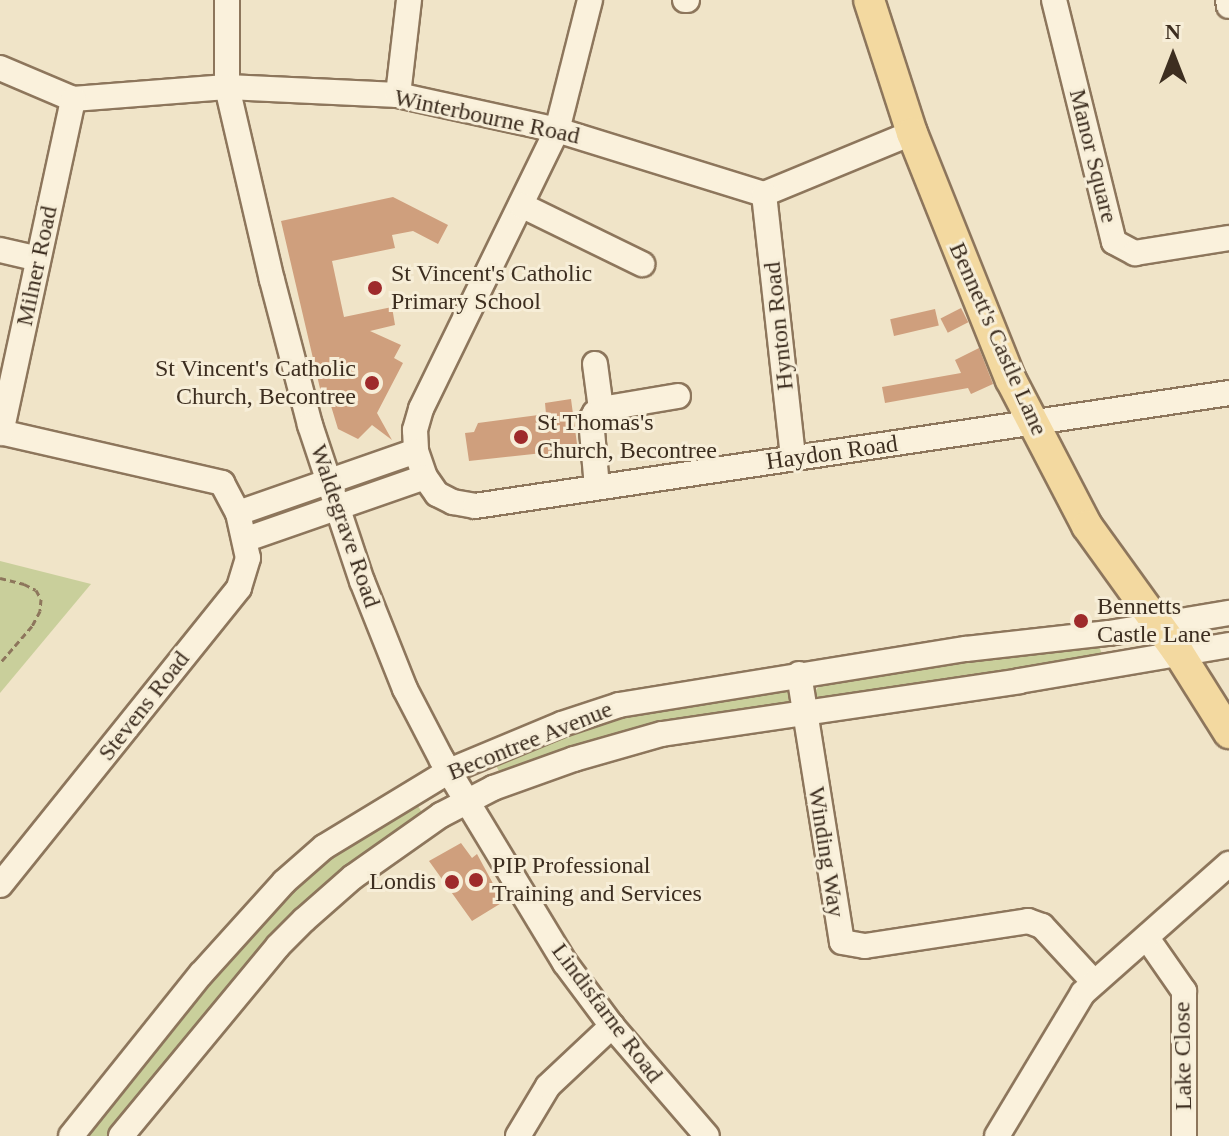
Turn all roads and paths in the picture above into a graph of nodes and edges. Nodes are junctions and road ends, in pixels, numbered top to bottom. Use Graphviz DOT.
graph roads {
  1 [pos="227,0"];
  2 [pos="409,0"];
  3 [pos="590,0"];
  4 [pos="869,0"];
  5 [pos="1054,0"];
  6 [pos="1228,0"];
  7 [pos="1229,6"];
  8 [pos="0,68"];
  9 [pos="227,87"];
  10 [pos="398,95"];
  11 [pos="73,99"];
  12 [pos="557,130"];
  13 [pos="912,133"];
  14 [pos="764,194"];
  15 [pos="521,205"];
  16 [pos="1229,238"];
  17 [pos="0,250"];
  18 [pos="38,259"];
  19 [pos="642,264"];
  20 [pos="595,364"];
  21 [pos="1229,393"];
  22 [pos="678,396"];
  23 [pos="601,409"];
  24 [pos="1032,423"];
  25 [pos="0,432"];
  26 [pos="416,451"];
  27 [pos="793,458"];
  28 [pos="329,482"];
  29 [pos="431,485"];
  30 [pos="597,487"];
  31 [pos="337,507"];
  32 [pos="238,513"];
  33 [pos="247,539"];
  34 [pos="0,578"];
  35 [pos="1229,613"];
  36 [pos="1157,625"];
  37 [pos="1229,645"];
  38 [pos="1178,652"];
  39 [pos="0,663"];
  40 [pos="799,674"];
  41 [pos="805,712"];
  42 [pos="1229,733"];
  43 [pos="449,771"];
  44 [pos="466,801"];
  45 [pos="1229,864"];
  46 [pos="0,885"];
  47 [pos="1147,938"];
  48 [pos="1093,981"];
  49 [pos="612,1026"];
  50 [pos="71,1136"];
  51 [pos="121,1136"];
  52 [pos="518,1136"];
  53 [pos="707,1136"];
  54 [pos="997,1136"];
  55 [pos="1184,1136"];
  1 -- 9 [label="street, Waldegrave Road"];
  2 -- 10 [label="street"];
  3 -- 12 [label="street"];
  4 -- 13 [label="main road, Bennett's Castle Lane"];
  5 -- 16 [label="street, Manor Square"];
  6 -- 7 [label="street"];
  8 -- 11 [label="street, Winterbourne Road"];
  9 -- 10 [label="street, Winterbourne Road"];
  9 -- 11 [label="street, Winterbourne Road"];
  9 -- 28 [label="street, Waldegrave Road"];
  10 -- 12 [label="street, Winterbourne Road"];
  11 -- 18 [label="street, Milner Road"];
  12 -- 14 [label="street, Winterbourne Road"];
  12 -- 15 [label="street"];
  13 -- 14 [label="street"];
  13 -- 24 [label="main road, Bennett's Castle Lane"];
  14 -- 27 [label="street, Hynton Road"];
  15 -- 19 [label="street"];
  15 -- 26 [label="street"];
  17 -- 18 [label="street"];
  18 -- 25 [label="street, Milner Road"];
  20 -- 23 [label="street"];
  21 -- 24 [label="street, Haydon Road"];
  22 -- 23 [label="street"];
  23 -- 30 [label="street"];
  24 -- 27 [label="street, Haydon Road"];
  24 -- 36 [label="main road, Bennett's Castle Lane"];
  25 -- 32 [label="street, Stevens Road"];
  26 -- 28 [label="street"];
  26 -- 29 [label="street"];
  27 -- 30 [label="street, Haydon Road"];
  28 -- 31 [label="street, Waldegrave Road"];
  28 -- 32 [label="street"];
  29 -- 30 [label="street, Haydon Road"];
  29 -- 31 [label="street"];
  31 -- 33 [label="street"];
  31 -- 43 [label="street, Waldegrave Road"];
  32 -- 33 [label="street, Stevens Road"];
  33 -- 46 [label="street, Stevens Road"];
  34 -- 39 [label="path"];
  35 -- 36 [label="street, Becontree Avenue"];
  36 -- 38 [label="main road, Bennett's Castle Lane"];
  36 -- 40 [label="street, Becontree Avenue"];
  37 -- 38 [label="street, Becontree Avenue"];
  38 -- 41 [label="street, Becontree Avenue"];
  38 -- 42 [label="main road, Bennett's Castle Lane"];
  40 -- 41 [label="street, Winding Way"];
  40 -- 43 [label="street, Becontree Avenue"];
  41 -- 44 [label="street, Becontree Avenue"];
  41 -- 48 [label="street, Winding Way"];
  43 -- 44 [label="street, Waldegrave Road"];
  43 -- 50 [label="street, Becontree Avenue"];
  44 -- 49 [label="street, Lindisfarne Road"];
  44 -- 51 [label="street, Becontree Avenue"];
  45 -- 47 [label="street"];
  47 -- 48 [label="street"];
  47 -- 55 [label="street, Lake Close"];
  48 -- 54 [label="street"];
  49 -- 52 [label="street"];
  49 -- 53 [label="street, Lindisfarne Road"];
}
